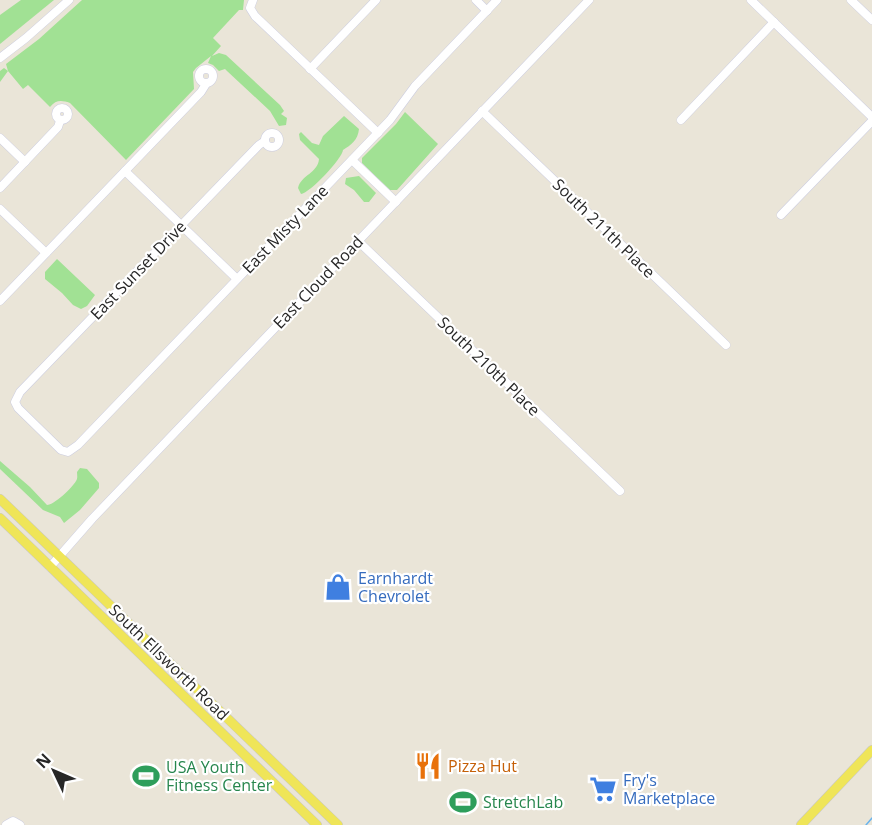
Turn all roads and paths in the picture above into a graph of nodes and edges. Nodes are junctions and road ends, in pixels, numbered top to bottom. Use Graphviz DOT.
graph roads {
  1 [pos="69,0"];
  2 [pos="376,0"];
  3 [pos="476,0"];
  4 [pos="497,0"];
  5 [pos="589,0"];
  6 [pos="751,0"];
  7 [pos="851,0"];
  8 [pos="251,4"];
  9 [pos="487,11"];
  10 [pos="872,20"];
  11 [pos="774,22"];
  12 [pos="0,58"];
  13 [pos="310,69"];
  14 [pos="206,84"];
  15 [pos="482,111"];
  16 [pos="681,120"];
  17 [pos="872,120"];
  18 [pos="60,121"];
  19 [pos="378,133"];
  20 [pos="0,138"];
  21 [pos="265,141"];
  22 [pos="352,160"];
  23 [pos="25,162"];
  24 [pos="125,171"];
  25 [pos="0,188"];
  26 [pos="396,202"];
  27 [pos="0,209"];
  28 [pos="782,215"];
  29 [pos="182,225"];
  30 [pos="358,241"];
  31 [pos="46,253"];
  32 [pos="237,279"];
  33 [pos="0,301"];
  34 [pos="726,345"];
  35 [pos="68,452"];
  36 [pos="620,491"];
  37 [pos="0,499"];
  38 [pos="0,518"];
  39 [pos="59,556"];
  40 [pos="50,567"];
  41 [pos="208,700"];
  42 [pos="199,711"];
  43 [pos="872,750"];
  44 [pos="319,806"];
  45 [pos="309,817"];
  46 [pos="6,825"];
  47 [pos="20,825"];
  48 [pos="317,825"];
  49 [pos="338,825"];
  50 [pos="801,825"];
  1 -- 12 [label="street"];
  2 -- 13 [label="street"];
  3 -- 9 [label="street"];
  4 -- 9 [label="street, East Misty Lane"];
  5 -- 15 [label="street, East Cloud Road"];
  6 -- 11 [label="street"];
  7 -- 10 [label="street"];
  8 -- 13 [label="street"];
  9 -- 19 [label="street, East Misty Lane"];
  11 -- 16 [label="street"];
  11 -- 17 [label="street"];
  13 -- 19 [label="street"];
  14 -- 24 [label="street"];
  15 -- 26 [label="street, East Cloud Road"];
  15 -- 34 [label="street, South 211th Place"];
  17 -- 28 [label="street"];
  18 -- 23 [label="street"];
  19 -- 22 [label="street, East Misty Lane"];
  20 -- 23 [label="street"];
  21 -- 29 [label="street, East Sunset Drive"];
  22 -- 26 [label="street"];
  22 -- 32 [label="street, East Misty Lane"];
  23 -- 25 [label="street"];
  24 -- 29 [label="street"];
  24 -- 31 [label="street"];
  26 -- 30 [label="street, East Cloud Road"];
  27 -- 31 [label="street"];
  29 -- 32 [label="street"];
  29 -- 35 [label="street, East Sunset Drive"];
  30 -- 36 [label="street, South 210th Place"];
  30 -- 39 [label="street, East Cloud Road"];
  31 -- 33 [label="street"];
  32 -- 35 [label="street, East Misty Lane"];
  37 -- 39 [label="main road, South Ellsworth Road"];
  38 -- 40 [label="main road, South Ellsworth Road"];
  39 -- 40 [label="street, East Cloud Road"];
  39 -- 41 [label="main road, South Ellsworth Road"];
  40 -- 42 [label="main road, South Ellsworth Road"];
  41 -- 42 [label="main road"];
  41 -- 44 [label="main road, South Ellsworth Road"];
  42 -- 45 [label="main road, South Ellsworth Road"];
  43 -- 50 [label="main road"];
  44 -- 45 [label="main road"];
  44 -- 49 [label="main road, South Ellsworth Road"];
  45 -- 48 [label="main road, South Ellsworth Road"];
  46 -- 47 [label="street"];
}
